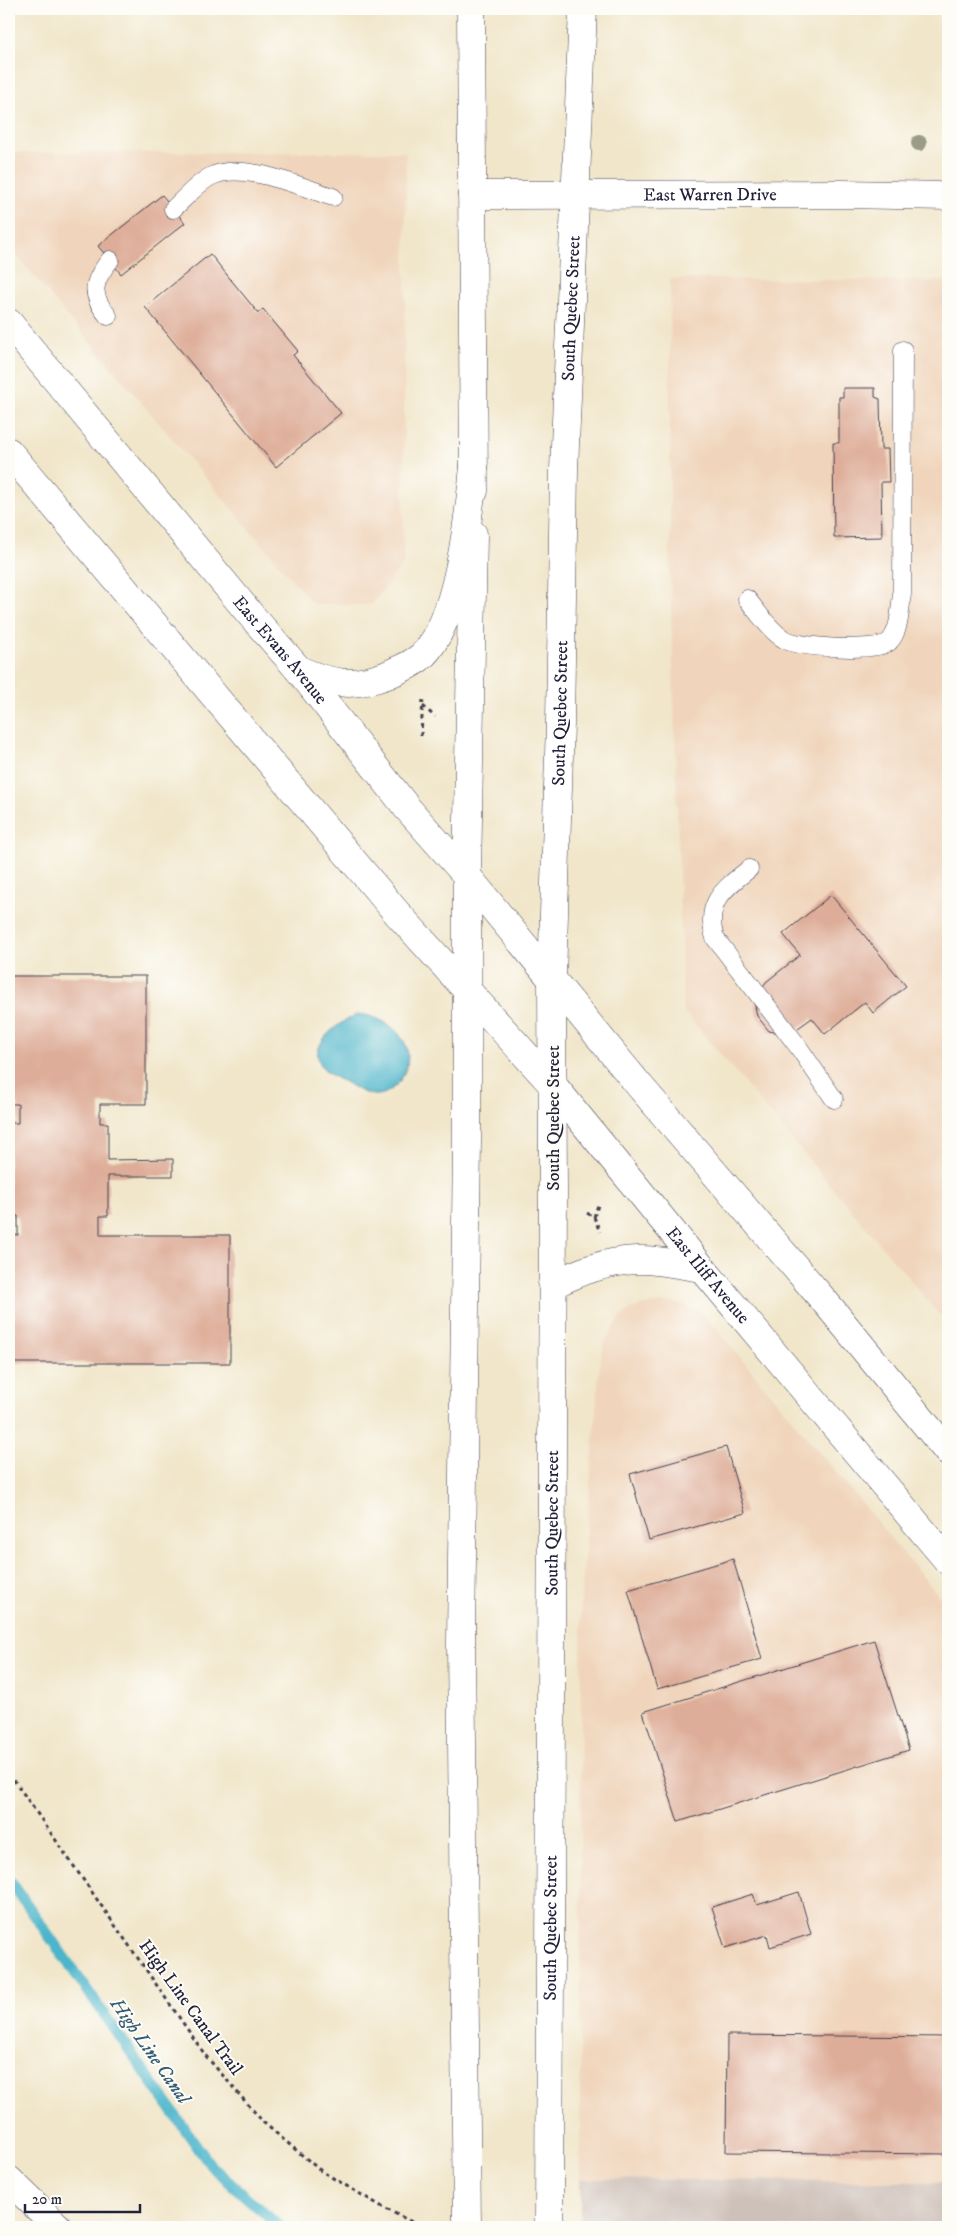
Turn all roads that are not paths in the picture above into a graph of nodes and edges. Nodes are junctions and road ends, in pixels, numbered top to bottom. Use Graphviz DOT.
graph roads {
  1 [pos="472,9"];
  2 [pos="583,9"];
  3 [pos="472,195"];
  4 [pos="334,196"];
  5 [pos="576,196"];
  6 [pos="948,196"];
  7 [pos="173,209"];
  8 [pos="110,260"];
  9 [pos="108,316"];
  10 [pos="9,323"];
  11 [pos="902,350"];
  12 [pos="9,452"];
  13 [pos="474,467"];
  14 [pos="747,600"];
  15 [pos="300,670"];
  16 [pos="749,869"];
  17 [pos="467,876"];
  18 [pos="552,978"];
  19 [pos="466,990"];
  20 [pos="552,1084"];
  21 [pos="834,1099"];
  22 [pos="702,1268"];
  23 [pos="552,1285"];
  24 [pos="948,1452"];
  25 [pos="948,1561"];
  26 [pos="9,2180"];
  27 [pos="58,2227"];
  28 [pos="467,2227"];
  29 [pos="549,2227"];
  1 -- 3 [label="main road"];
  2 -- 5 [label="main road, South Quebec Street"];
  3 -- 5 [label="main road, East Warren Drive"];
  3 -- 13 [label="main road"];
  4 -- 7 [label="lane"];
  5 -- 6 [label="main road, East Warren Drive"];
  5 -- 18 [label="main road, South Quebec Street"];
  8 -- 9 [label="lane"];
  10 -- 15 [label="main road, East Evans Avenue"];
  11 -- 14 [label="lane"];
  12 -- 19 [label="main road"];
  13 -- 15 [label="main road"];
  13 -- 17 [label="main road"];
  15 -- 17 [label="main road, East Evans Avenue"];
  16 -- 21 [label="lane"];
  17 -- 18 [label="main road, East Evans Avenue"];
  17 -- 19 [label="main road"];
  18 -- 20 [label="main road, South Quebec Street"];
  18 -- 24 [label="main road"];
  19 -- 20 [label="main road, East Iliff Avenue"];
  19 -- 28 [label="main road"];
  20 -- 22 [label="main road, East Iliff Avenue"];
  20 -- 23 [label="main road, South Quebec Street"];
  22 -- 23 [label="main road"];
  22 -- 25 [label="main road, East Iliff Avenue"];
  23 -- 29 [label="main road, South Quebec Street"];
  26 -- 27 [label="main road"];
}
